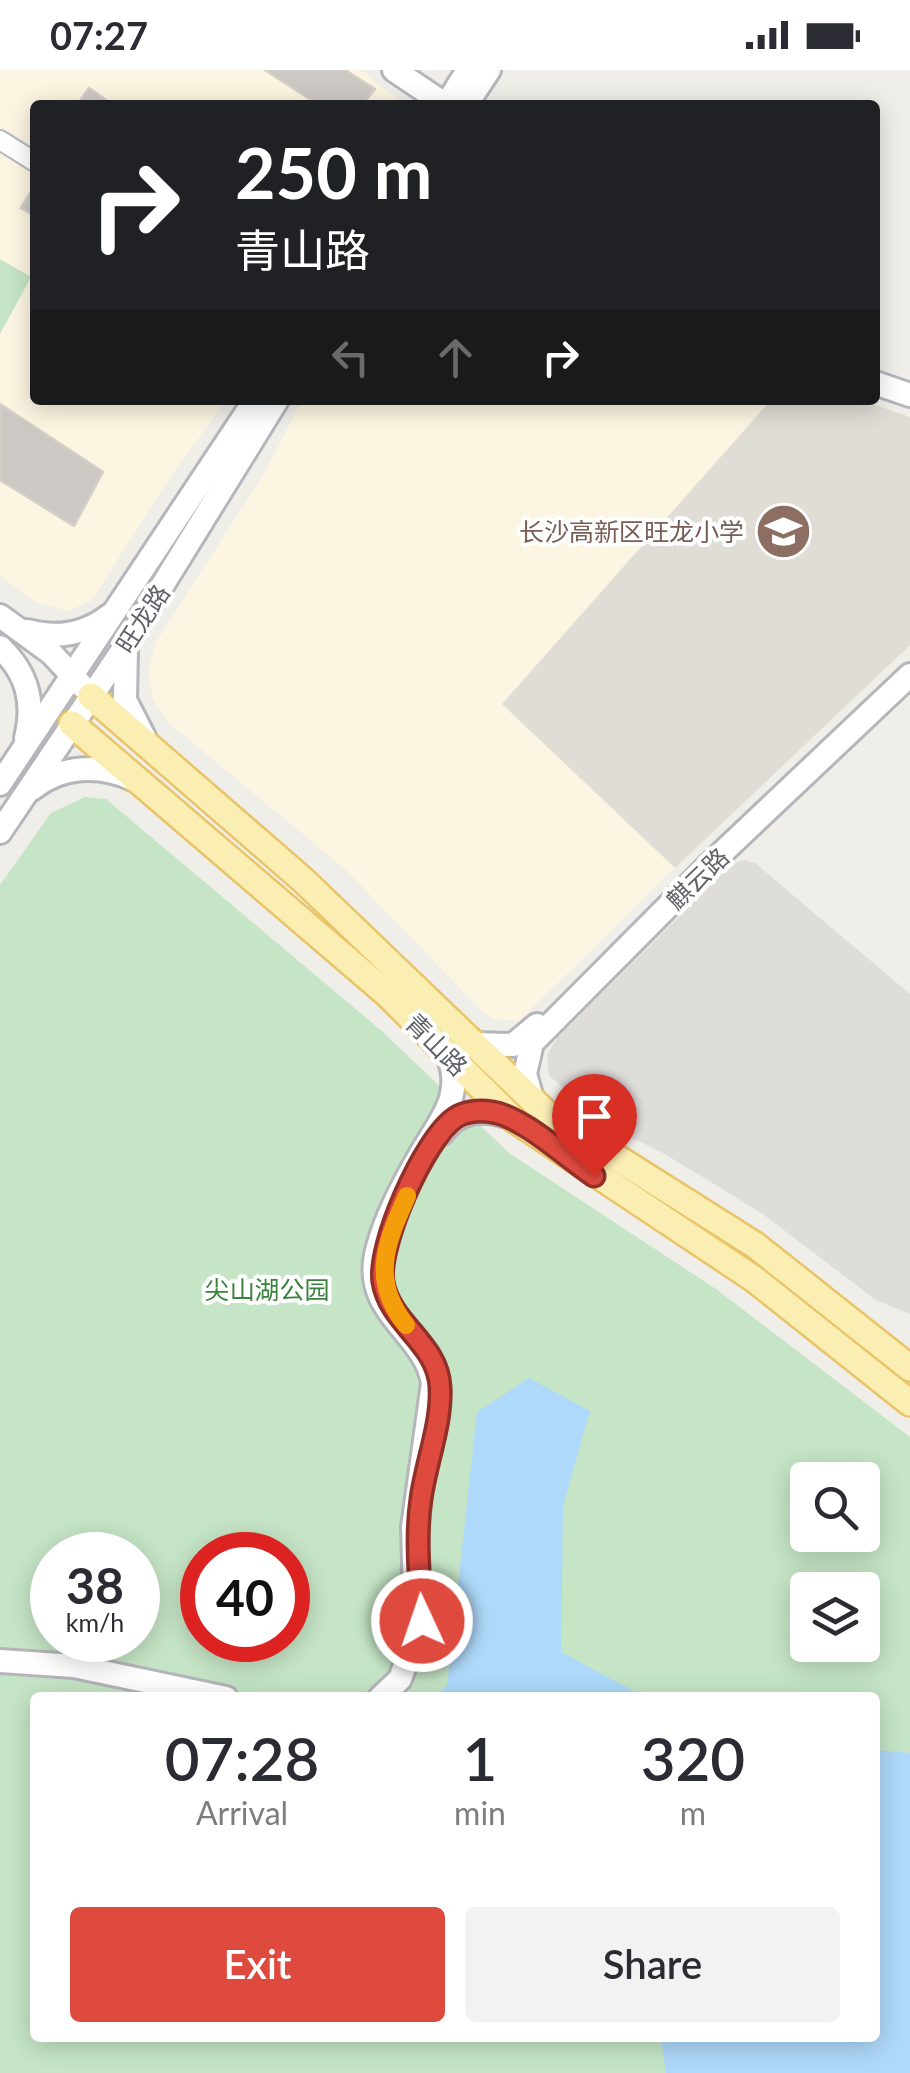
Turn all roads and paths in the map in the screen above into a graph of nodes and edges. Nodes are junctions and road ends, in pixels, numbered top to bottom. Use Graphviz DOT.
graph roads {
  1 [pos="380,70"];
  2 [pos="394,70"];
  3 [pos="468,70"];
  4 [pos="489,70"];
  5 [pos="425,100"];
  6 [pos="439,100"];
  7 [pos="449,100"];
  8 [pos="469,100"];
  9 [pos="0,136"];
  10 [pos="30,156"];
  11 [pos="880,389"];
  12 [pos="910,399"];
  13 [pos="252,405"];
  14 [pos="274,405"];
  15 [pos="122,601"];
  16 [pos="137,626"];
  17 [pos="4,634"];
  18 [pos="910,664"];
  19 [pos="910,675"];
  20 [pos="73,676"];
  21 [pos="91,696"];
  22 [pos="54,704"];
  23 [pos="72,724"];
  24 [pos="22,750"];
  25 [pos="158,756"];
  26 [pos="139,782"];
  27 [pos="0,784"];
  28 [pos="22,798"];
  29 [pos="0,832"];
  30 [pos="475,1044"];
  31 [pos="448,1053"];
  32 [pos="523,1110"];
  33 [pos="910,1366"];
  34 [pos="904,1397"];
  35 [pos="0,1664"];
  36 [pos="168,1692"];
  37 [pos="198,1692"];
  38 [pos="386,1692"];
  39 [pos="393,1692"];
  1 -- 5 [label="street"];
  2 -- 6 [label="street"];
  3 -- 7 [label="street"];
  4 -- 8 [label="street"];
  9 -- 10 [label="street"];
  11 -- 12 [label="street"];
  13 -- 15 [label="street, 旺龙路"];
  14 -- 16 [label="street, 旺龙路"];
  15 -- 17 [label="street"];
  15 -- 20 [label="street, 旺龙路"];
  16 -- 21 [label="street, 旺龙路"];
  16 -- 25 [label="street"];
  17 -- 20 [label="street, 青山路"];
  17 -- 22 [label="street, 青山路"];
  17 -- 24 [label="street"];
  18 -- 30 [label="street, 麒云路"];
  19 -- 32 [label="street, 麒云路"];
  20 -- 21 [label="street, 青山路"];
  20 -- 22 [label="street, 旺龙路"];
  21 -- 23 [label="street, 旺龙路"];
  21 -- 25 [label="main road, 青山路"];
  22 -- 23 [label="street, 青山路"];
  22 -- 24 [label="street, 旺龙路"];
  23 -- 26 [label="main road, 青山路"];
  23 -- 28 [label="street, 旺龙路"];
  24 -- 27 [label="street, 旺龙路"];
  25 -- 30 [label="main road, 青山路"];
  26 -- 28 [label="street"];
  26 -- 31 [label="main road, 青山路"];
  28 -- 29 [label="street, 旺龙路"];
  30 -- 32 [label="main road, 青山路"];
  31 -- 32 [label="main road, 青山路"];
  31 -- 38 [label="street"];
  32 -- 33 [label="main road, 青山路"];
  32 -- 34 [label="main road, 青山路"];
  32 -- 39 [label="street"];
  33 -- 34 [label="street"];
  35 -- 36 [label="street"];
  35 -- 37 [label="street"];
}
